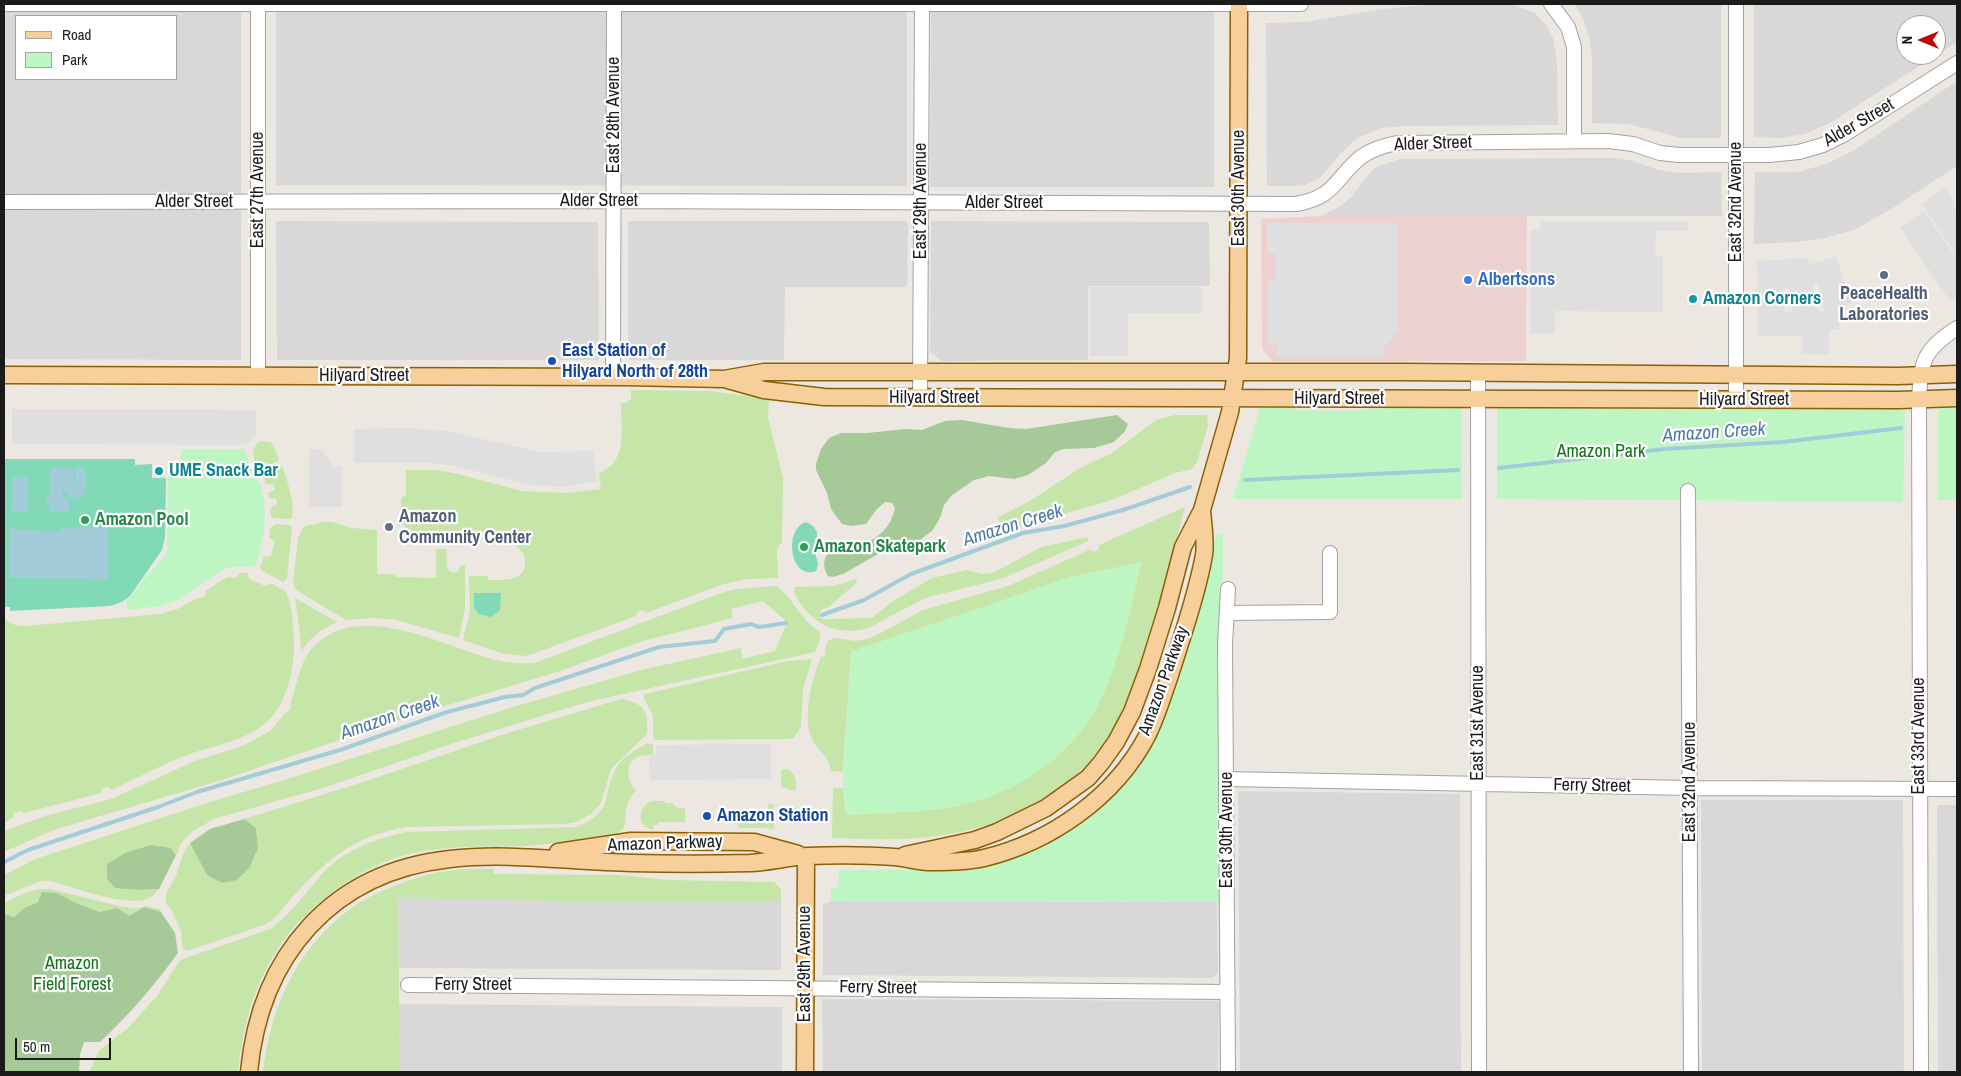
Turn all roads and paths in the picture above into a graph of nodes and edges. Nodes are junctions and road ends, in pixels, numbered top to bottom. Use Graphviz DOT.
graph roads {
  1 [pos="4,4"];
  2 [pos="258,4"];
  3 [pos="614,4"];
  4 [pos="922,4"];
  5 [pos="1239,4"];
  6 [pos="1302,4"];
  7 [pos="1551,4"];
  8 [pos="1736,4"];
  9 [pos="1957,63"];
  10 [pos="1574,141"];
  11 [pos="1736,155"];
  12 [pos="614,201"];
  13 [pos="4,202"];
  14 [pos="258,202"];
  15 [pos="921,203"];
  16 [pos="1239,205"];
  17 [pos="1957,328"];
  18 [pos="920,372"];
  19 [pos="1236,372"];
  20 [pos="1478,373"];
  21 [pos="1957,374"];
  22 [pos="1736,375"];
  23 [pos="4,376"];
  24 [pos="258,376"];
  25 [pos="1921,376"];
  26 [pos="613,377"];
  27 [pos="724,379"];
  28 [pos="920,398"];
  29 [pos="1232,398"];
  30 [pos="1957,398"];
  31 [pos="1478,399"];
  32 [pos="1736,400"];
  33 [pos="1919,400"];
  34 [pos="1688,491"];
  35 [pos="1202,510"];
  36 [pos="1330,553"];
  37 [pos="1228,589"];
  38 [pos="1227,613"];
  39 [pos="1226,779"];
  40 [pos="1478,784"];
  41 [pos="1690,788"];
  42 [pos="1957,789"];
  43 [pos="1919,790"];
  44 [pos="806,856"];
  45 [pos="524,857"];
  46 [pos="893,857"];
  47 [pos="408,985"];
  48 [pos="805,987"];
  49 [pos="1228,992"];
  50 [pos="249,1072"];
  51 [pos="805,1072"];
  52 [pos="1228,1072"];
  53 [pos="1479,1072"];
  54 [pos="1691,1072"];
  55 [pos="1921,1072"];
  1 -- 2 [label="street"];
  2 -- 3 [label="street"];
  2 -- 14 [label="street, East 27th Avenue"];
  3 -- 4 [label="street"];
  3 -- 12 [label="street, East 28th Avenue"];
  4 -- 5 [label="street"];
  4 -- 15 [label="street, East 29th Avenue"];
  5 -- 6 [label="street"];
  5 -- 16 [label="main road, East 30th Avenue"];
  7 -- 10 [label="street"];
  8 -- 11 [label="street, East 32nd Avenue"];
  9 -- 11 [label="street, Alder Street"];
  10 -- 11 [label="street, Alder Street"];
  10 -- 16 [label="street, Alder Street"];
  11 -- 22 [label="street, East 32nd Avenue"];
  12 -- 14 [label="street, Alder Street"];
  12 -- 15 [label="street, Alder Street"];
  12 -- 26 [label="street, East 28th Avenue"];
  13 -- 14 [label="street, Alder Street"];
  14 -- 24 [label="street, East 27th Avenue"];
  15 -- 16 [label="street, Alder Street"];
  15 -- 18 [label="street, East 29th Avenue"];
  16 -- 19 [label="main road, East 30th Avenue"];
  17 -- 25 [label="street, East 33rd Avenue"];
  18 -- 19 [label="main road, Hilyard Street"];
  18 -- 27 [label="main road, Hilyard Street"];
  18 -- 28 [label="street, East 29th Avenue"];
  19 -- 20 [label="main road, Hilyard Street"];
  19 -- 29 [label="main road, Amazon Parkway"];
  20 -- 22 [label="main road, Hilyard Street"];
  20 -- 31 [label="street, East 31st Avenue"];
  21 -- 25 [label="main road, Hilyard Street"];
  22 -- 25 [label="main road, Hilyard Street"];
  22 -- 32 [label="street, East 32nd Avenue"];
  23 -- 24 [label="main road, Hilyard Street"];
  24 -- 26 [label="main road, Hilyard Street"];
  25 -- 33 [label="street, East 33rd Avenue"];
  26 -- 27 [label="main road, Hilyard Street"];
  27 -- 28 [label="main road, Hilyard Street"];
  28 -- 29 [label="main road, Hilyard Street"];
  29 -- 31 [label="main road, Hilyard Street"];
  29 -- 35 [label="main road, Amazon Parkway"];
  30 -- 33 [label="main road, Hilyard Street"];
  31 -- 32 [label="main road, Hilyard Street"];
  31 -- 40 [label="street, East 31st Avenue"];
  32 -- 33 [label="main road, Hilyard Street"];
  33 -- 43 [label="street, East 33rd Avenue"];
  34 -- 41 [label="street, East 32nd Avenue"];
  35 -- 46 [label="main road, Amazon Parkway"];
  35 -- 46 [label="main road, Amazon Parkway"];
  36 -- 38 [label="street"];
  37 -- 38 [label="street, East 30th Avenue"];
  38 -- 39 [label="street, East 30th Avenue"];
  39 -- 40 [label="street, Ferry Street"];
  39 -- 49 [label="street, East 30th Avenue"];
  40 -- 41 [label="street, Ferry Street"];
  40 -- 53 [label="street, East 31st Avenue"];
  41 -- 43 [label="street, Ferry Street"];
  41 -- 54 [label="street, East 32nd Avenue"];
  42 -- 43 [label="street, Ferry Street"];
  43 -- 55 [label="street, East 33rd Avenue"];
  44 -- 45 [label="main road, Amazon Parkway"];
  44 -- 45 [label="main road, Amazon Parkway"];
  44 -- 46 [label="main road, Amazon Parkway"];
  44 -- 48 [label="main road, East 29th Avenue"];
  45 -- 50 [label="main road, Amazon Parkway"];
  47 -- 48 [label="street, Ferry Street"];
  48 -- 49 [label="street, Ferry Street"];
  48 -- 51 [label="main road, East 29th Avenue"];
  49 -- 52 [label="street, East 30th Avenue"];
}
